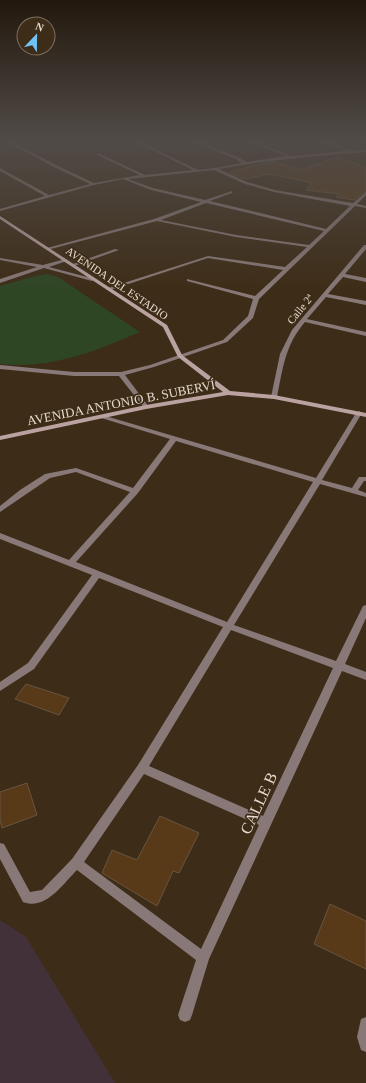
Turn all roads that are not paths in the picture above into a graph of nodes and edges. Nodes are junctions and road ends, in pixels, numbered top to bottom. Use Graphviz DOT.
graph roads {
  1 [pos="39,192"];
  2 [pos="68,192"];
  3 [pos="162,192"];
  4 [pos="231,192"];
  5 [pos="278,192"];
  6 [pos="366,193"];
  7 [pos="49,197"];
  8 [pos="204,202"];
  9 [pos="355,205"];
  10 [pos="366,207"];
  11 [pos="0,210"];
  12 [pos="0,217"];
  13 [pos="156,220"];
  14 [pos="325,230"];
  15 [pos="310,246"];
  16 [pos="366,246"];
  17 [pos="49,249"];
  18 [pos="117,250"];
  19 [pos="363,253"];
  20 [pos="0,259"];
  21 [pos="65,260"];
  22 [pos="72,265"];
  23 [pos="44,267"];
  24 [pos="286,269"];
  25 [pos="342,275"];
  26 [pos="92,279"];
  27 [pos="189,280"];
  28 [pos="366,280"];
  29 [pos="0,281"];
  30 [pos="108,289"];
  31 [pos="325,295"];
  32 [pos="256,298"];
  33 [pos="366,303"];
  34 [pos="304,320"];
  35 [pos="366,334"];
  36 [pos="180,356"];
  37 [pos="0,367"];
  38 [pos="121,374"];
  39 [pos="228,394"];
  40 [pos="274,397"];
  41 [pos="146,407"];
  42 [pos="363,414"];
  43 [pos="100,416"];
  44 [pos="0,438"];
  45 [pos="174,439"];
  46 [pos="366,479"];
  47 [pos="317,482"];
  48 [pos="135,491"];
  49 [pos="353,492"];
  50 [pos="366,495"];
  51 [pos="0,510"];
  52 [pos="0,536"];
  53 [pos="71,563"];
  54 [pos="97,575"];
  55 [pos="366,608"];
  56 [pos="229,626"];
  57 [pos="340,666"];
  58 [pos="366,676"];
  59 [pos="0,687"];
  60 [pos="142,768"];
  61 [pos="266,823"];
  62 [pos="0,848"];
  63 [pos="76,863"];
  64 [pos="203,958"];
  65 [pos="185,1014"];
  66 [pos="366,1024"];
  67 [pos="366,1045"];
  1 -- 7 [label="street"];
  2 -- 7 [label="street"];
  3 -- 8 [label="street"];
  4 -- 8 [label="street"];
  5 -- 9 [label="street"];
  6 -- 9 [label="street"];
  7 -- 11 [label="street"];
  8 -- 13 [label="street"];
  8 -- 14 [label="street"];
  9 -- 10 [label="street"];
  9 -- 14 [label="street"];
  12 -- 17 [label="street, AVENIDA DEL ESTADIO"];
  13 -- 15 [label="street"];
  13 -- 17 [label="street"];
  14 -- 15 [label="street"];
  15 -- 24 [label="street"];
  16 -- 19 [label="street, Calle 2ª"];
  17 -- 21 [label="street, AVENIDA DEL ESTADIO"];
  18 -- 22 [label="street"];
  19 -- 25 [label="street, Calle 2ª"];
  20 -- 23 [label="street"];
  21 -- 22 [label="street, AVENIDA DEL ESTADIO"];
  21 -- 23 [label="street"];
  22 -- 26 [label="street, AVENIDA DEL ESTADIO"];
  23 -- 26 [label="street"];
  23 -- 29 [label="street"];
  24 -- 30 [label="street"];
  24 -- 32 [label="street"];
  25 -- 28 [label="street"];
  25 -- 31 [label="street, Calle 2ª"];
  26 -- 30 [label="street, AVENIDA DEL ESTADIO"];
  27 -- 32 [label="street"];
  30 -- 36 [label="street, AVENIDA DEL ESTADIO"];
  31 -- 33 [label="street"];
  31 -- 34 [label="street, Calle 2ª"];
  32 -- 36 [label="street"];
  34 -- 35 [label="street"];
  34 -- 40 [label="street, Calle 2ª"];
  36 -- 38 [label="street"];
  36 -- 39 [label="street, AVENIDA DEL ESTADIO"];
  37 -- 38 [label="street"];
  38 -- 41 [label="street"];
  39 -- 40 [label="street, AVENIDA ANTONIO B. SUBERVÍ"];
  39 -- 41 [label="street, AVENIDA ANTONIO B. SUBERVÍ"];
  40 -- 42 [label="street, AVENIDA ANTONIO B. SUBERVÍ"];
  41 -- 43 [label="street, AVENIDA ANTONIO B. SUBERVÍ"];
  42 -- 47 [label="street"];
  43 -- 44 [label="street, AVENIDA ANTONIO B. SUBERVÍ"];
  43 -- 45 [label="street"];
  45 -- 47 [label="street"];
  45 -- 48 [label="street"];
  46 -- 49 [label="street"];
  47 -- 49 [label="street"];
  47 -- 56 [label="street"];
  48 -- 51 [label="street"];
  48 -- 53 [label="street"];
  49 -- 50 [label="street"];
  52 -- 53 [label="street"];
  53 -- 54 [label="street"];
  54 -- 56 [label="street"];
  54 -- 59 [label="street"];
  55 -- 57 [label="street, CALLE B"];
  56 -- 57 [label="street"];
  56 -- 60 [label="street"];
  57 -- 58 [label="street"];
  57 -- 61 [label="street, CALLE B"];
  60 -- 61 [label="street"];
  60 -- 63 [label="street"];
  61 -- 64 [label="street, CALLE B"];
  62 -- 63 [label="street"];
  63 -- 64 [label="street"];
  64 -- 65 [label="street, CALLE B"];
  66 -- 67 [label="street"];
}
